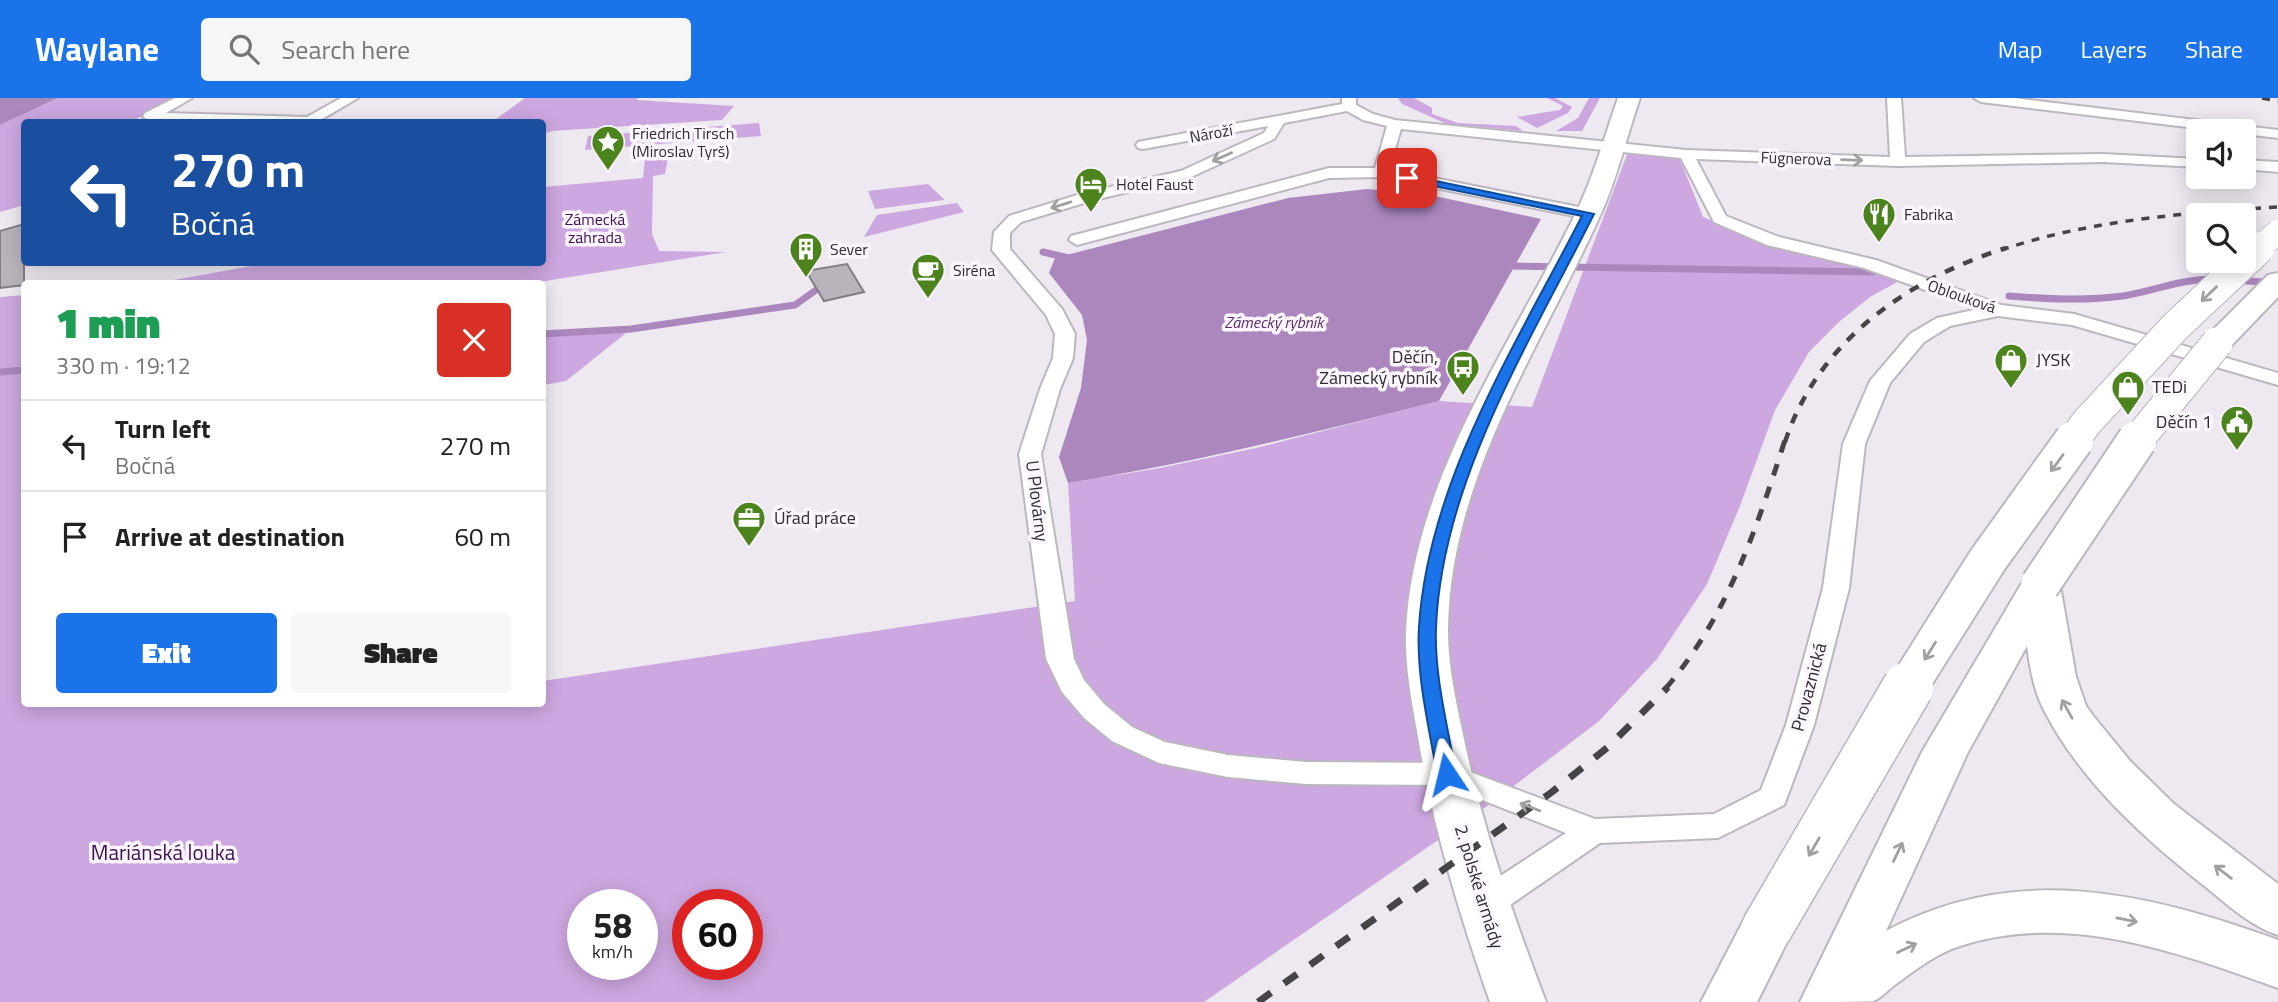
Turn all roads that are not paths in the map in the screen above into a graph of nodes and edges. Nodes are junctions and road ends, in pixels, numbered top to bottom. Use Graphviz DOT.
graph roads {
  1 [pos="185,98"];
  2 [pos="351,98"];
  3 [pos="1629,98"];
  4 [pos="1894,98"];
  5 [pos="1981,98"];
  6 [pos="1349,103"];
  7 [pos="230,119"];
  8 [pos="314,119"];
  9 [pos="1278,121"];
  10 [pos="1395,124"];
  11 [pos="2278,134"];
  12 [pos="1143,145"];
  13 [pos="1611,145"];
  14 [pos="1686,154"];
  15 [pos="1898,162"];
  16 [pos="2186,162"];
  17 [pos="2256,166"];
  18 [pos="2278,167"];
  19 [pos="1381,172"];
  20 [pos="1589,214"];
  21 [pos="2278,232"];
  22 [pos="1077,240"];
  23 [pos="2278,281"];
  24 [pos="1998,310"];
  25 [pos="2278,379"];
  26 [pos="2040,585"];
  27 [pos="1447,774"];
  28 [pos="1594,831"];
  29 [pos="1482,906"];
  30 [pos="2278,913"];
  31 [pos="2278,964"];
  32 [pos="1518,1002"];
  33 [pos="1729,1002"];
  34 [pos="1826,1002"];
  35 [pos="1832,1002"];
  1 -- 7 [label="street"];
  2 -- 8 [label="street"];
  3 -- 13 [label="main road, 2. polské armády"];
  4 -- 15 [label="street"];
  5 -- 11 [label="street"];
  6 -- 9 [label="street, U Plovárny"];
  6 -- 10 [label="street, Fügnerova"];
  9 -- 12 [label="street, Nároží"];
  9 -- 27 [label="street, U Plovárny, one-way"];
  10 -- 13 [label="street, Fügnerova"];
  10 -- 19 [label="street"];
  13 -- 14 [label="street, Fügnerova"];
  13 -- 20 [label="main road, 2. polské armády"];
  14 -- 15 [label="street, Fügnerova, one-way"];
  14 -- 24 [label="street, Oblouková"];
  15 -- 16 [label="street, Fügnerova"];
  17 -- 18 [label="street"];
  19 -- 20 [label="street"];
  19 -- 22 [label="street"];
  20 -- 27 [label="main road, 2. polské armády"];
  21 -- 33 [label="main road, one-way, bridge"];
  23 -- 26 [label="main road, bridge"];
  24 -- 25 [label="street, Oblouková"];
  24 -- 28 [label="street, Provaznická"];
  30 -- 26 [label="main road, one-way"];
  34 -- 26 [label="main road, one-way"];
  28 -- 27 [label="street, Provaznická, one-way"];
  27 -- 29 [label="main road, 2. polské armády"];
  28 -- 29 [label="street"];
  29 -- 32 [label="main road, 2. polské armády"];
  35 -- 31 [label="main road, one-way"];
}
